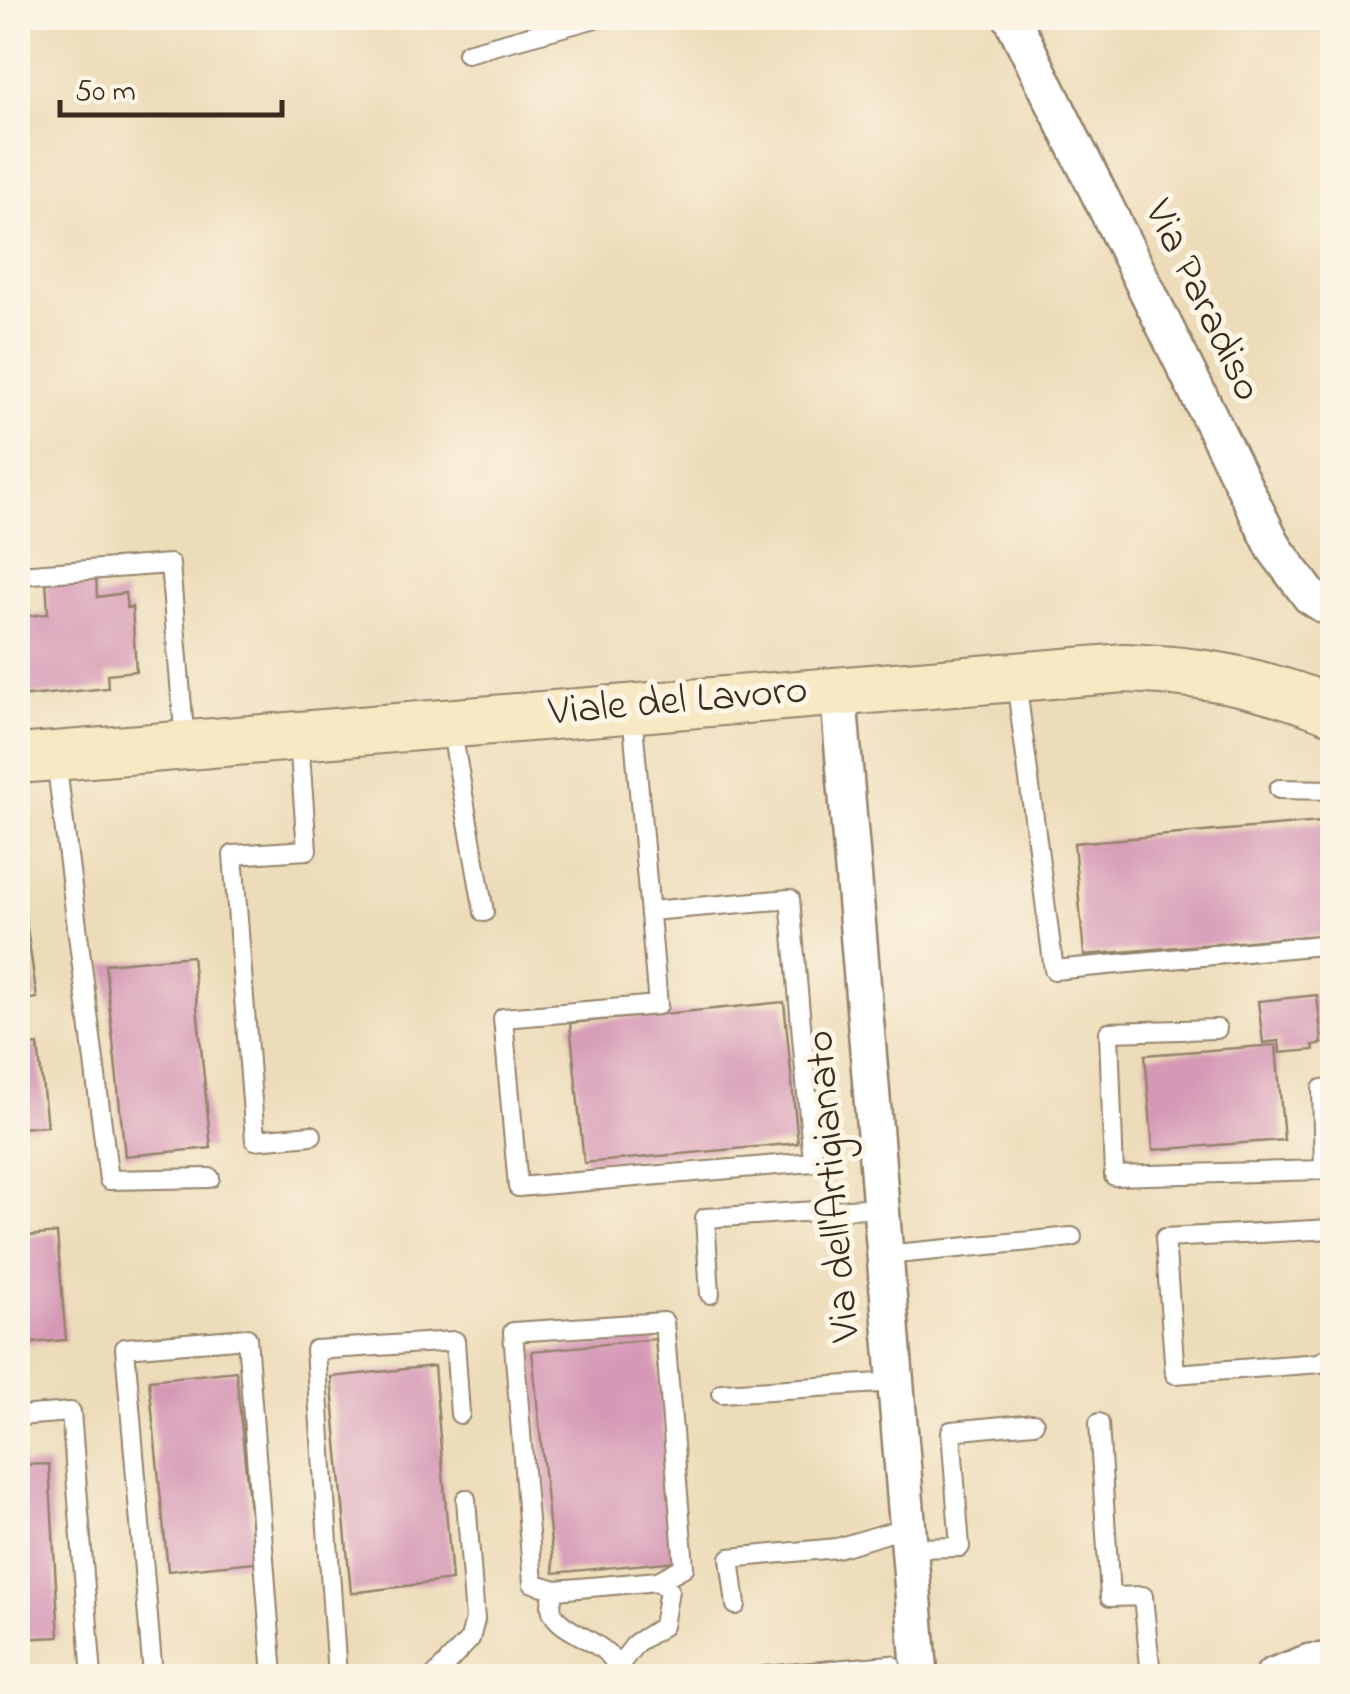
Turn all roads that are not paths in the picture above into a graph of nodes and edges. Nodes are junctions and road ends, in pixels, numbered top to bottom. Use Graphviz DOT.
graph roads {
  1 [pos="596,18"];
  2 [pos="1012,18"];
  3 [pos="467,53"];
  4 [pos="18,575"];
  5 [pos="1332,610"];
  6 [pos="1016,676"];
  7 [pos="838,689"];
  8 [pos="632,706"];
  9 [pos="1332,710"];
  10 [pos="450,722"];
  11 [pos="298,734"];
  12 [pos="185,744"];
  13 [pos="36,757"];
  14 [pos="1279,789"];
  15 [pos="1332,790"];
  16 [pos="650,911"];
  17 [pos="484,912"];
  18 [pos="1332,944"];
  19 [pos="1216,1029"];
  20 [pos="1332,1088"];
  21 [pos="312,1136"];
  22 [pos="210,1178"];
  23 [pos="881,1207"];
  24 [pos="1332,1229"];
  25 [pos="1072,1236"];
  26 [pos="885,1255"];
  27 [pos="710,1294"];
  28 [pos="1332,1354"];
  29 [pos="896,1382"];
  30 [pos="722,1393"];
  31 [pos="460,1414"];
  32 [pos="18,1416"];
  33 [pos="1034,1423"];
  34 [pos="1099,1423"];
  35 [pos="466,1499"];
  36 [pos="909,1537"];
  37 [pos="658,1581"];
  38 [pos="556,1590"];
  39 [pos="736,1605"];
  40 [pos="1332,1662"];
  41 [pos="906,1671"];
  42 [pos="618,1672"];
  43 [pos="789,1675"];
  44 [pos="92,1676"];
  45 [pos="153,1676"];
  46 [pos="272,1676"];
  47 [pos="337,1676"];
  48 [pos="435,1676"];
  49 [pos="764,1676"];
  50 [pos="1150,1676"];
  51 [pos="1273,1676"];
  1 -- 3 [label="lane"];
  2 -- 5 [label="street, Via Paradiso"];
  4 -- 12 [label="lane"];
  6 -- 7 [label="street, Viale del Lavoro"];
  6 -- 9 [label="street, Viale del Lavoro"];
  6 -- 18 [label="lane"];
  7 -- 8 [label="street, Viale del Lavoro"];
  7 -- 23 [label="street, Via dell'Artigianato"];
  8 -- 10 [label="street, Viale del Lavoro"];
  8 -- 16 [label="lane"];
  10 -- 11 [label="street, Viale del Lavoro"];
  10 -- 17 [label="lane"];
  11 -- 12 [label="street, Viale del Lavoro"];
  11 -- 21 [label="lane"];
  12 -- 13 [label="street, Viale del Lavoro"];
  13 -- 22 [label="lane"];
  14 -- 15 [label="lane"];
  16 -- 16 [label="lane"];
  19 -- 20 [label="lane"];
  23 -- 26 [label="street, Via dell'Artigianato"];
  23 -- 27 [label="lane"];
  24 -- 28 [label="lane"];
  25 -- 26 [label="lane"];
  26 -- 29 [label="street, Via dell'Artigianato"];
  29 -- 30 [label="lane"];
  29 -- 36 [label="street, Via dell'Artigianato"];
  31 -- 47 [label="lane"];
  32 -- 44 [label="lane"];
  33 -- 36 [label="lane"];
  34 -- 50 [label="lane"];
  35 -- 48 [label="lane"];
  36 -- 39 [label="lane"];
  36 -- 41 [label="street, Via dell'Artigianato"];
  37 -- 38 [label="lane"];
  37 -- 38 [label="lane"];
  37 -- 42 [label="lane"];
  38 -- 42 [label="lane"];
  40 -- 51 [label="street"];
  41 -- 43 [label="lane"];
  43 -- 49 [label="lane"];
  45 -- 46 [label="lane"];
}
